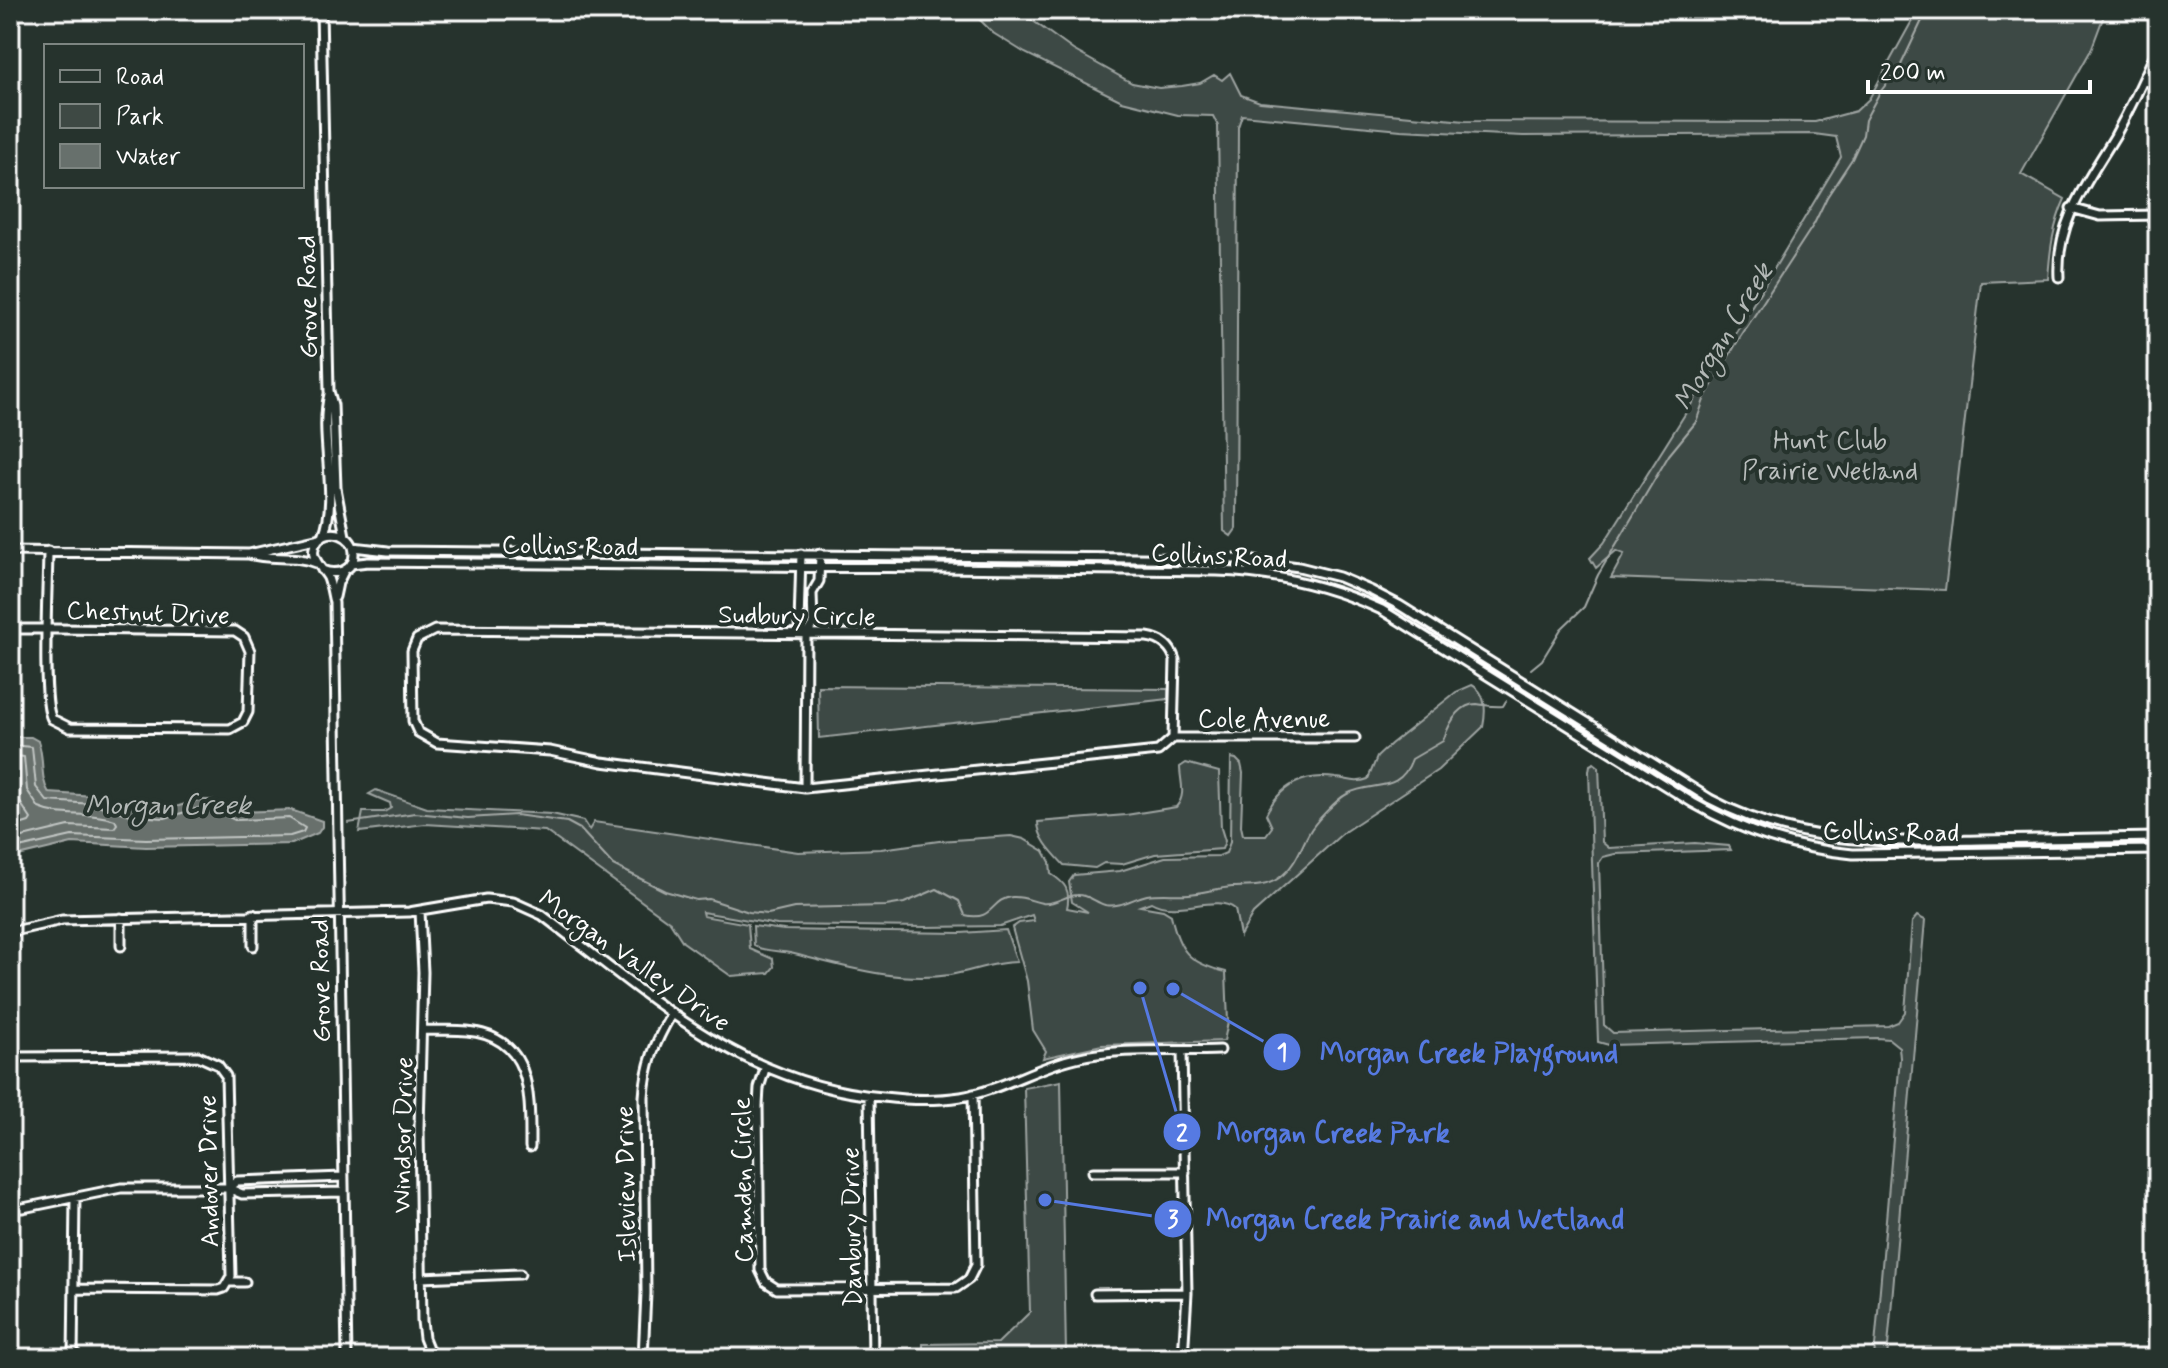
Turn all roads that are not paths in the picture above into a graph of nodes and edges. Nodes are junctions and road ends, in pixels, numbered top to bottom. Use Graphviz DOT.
graph roads {
  1 [pos="321,10"];
  2 [pos="2158,47"];
  3 [pos="2144,80"];
  4 [pos="2158,86"];
  5 [pos="2071,208"];
  6 [pos="2158,215"];
  7 [pos="2059,277"];
  8 [pos="329,391"];
  9 [pos="345,536"];
  10 [pos="322,537"];
  11 [pos="353,547"];
  12 [pos="10,551"];
  13 [pos="48,551"];
  14 [pos="249,554"];
  15 [pos="801,554"];
  16 [pos="820,554"];
  17 [pos="319,566"];
  18 [pos="348,568"];
  19 [pos="800,568"];
  20 [pos="820,568"];
  21 [pos="334,603"];
  22 [pos="10,629"];
  23 [pos="47,629"];
  24 [pos="806,635"];
  25 [pos="243,722"];
  26 [pos="252,731"];
  27 [pos="1173,738"];
  28 [pos="1355,738"];
  29 [pos="805,788"];
  30 [pos="2158,837"];
  31 [pos="2158,850"];
  32 [pos="420,911"];
  33 [pos="339,912"];
  34 [pos="253,914"];
  35 [pos="121,918"];
  36 [pos="10,932"];
  37 [pos="121,946"];
  38 [pos="253,946"];
  39 [pos="671,1015"];
  40 [pos="423,1030"];
  41 [pos="1220,1050"];
  42 [pos="1182,1052"];
  43 [pos="10,1057"];
  44 [pos="765,1069"];
  45 [pos="973,1094"];
  46 [pos="869,1096"];
  47 [pos="530,1147"];
  48 [pos="1093,1172"];
  49 [pos="1185,1172"];
  50 [pos="343,1177"];
  51 [pos="228,1188"];
  52 [pos="344,1192"];
  53 [pos="75,1198"];
  54 [pos="10,1208"];
  55 [pos="520,1274"];
  56 [pos="421,1278"];
  57 [pos="228,1282"];
  58 [pos="245,1282"];
  59 [pos="74,1289"];
  60 [pos="872,1290"];
  61 [pos="1187,1293"];
  62 [pos="1095,1294"];
  63 [pos="73,1358"];
  64 [pos="347,1358"];
  65 [pos="432,1358"];
  66 [pos="643,1358"];
  67 [pos="873,1358"];
  68 [pos="1183,1358"];
  1 -- 8 [label="street, Grove Road"];
  2 -- 3 [label="street"];
  3 -- 4 [label="street"];
  3 -- 5 [label="street"];
  5 -- 6 [label="street"];
  5 -- 7 [label="street"];
  8 -- 9 [label="street, Grove Road"];
  8 -- 10 [label="street, Grove Road"];
  9 -- 10 [label="street"];
  9 -- 11 [label="street"];
  10 -- 14 [label="street"];
  10 -- 17 [label="street"];
  11 -- 15 [label="street, Collins Road"];
  11 -- 18 [label="street"];
  12 -- 13 [label="street"];
  13 -- 14 [label="street"];
  13 -- 23 [label="street"];
  14 -- 17 [label="street"];
  15 -- 16 [label="street, Collins Road"];
  15 -- 19 [label="street"];
  16 -- 20 [label="street"];
  16 -- 30 [label="street, Collins Road"];
  17 -- 18 [label="street"];
  17 -- 21 [label="street, Grove Road"];
  18 -- 19 [label="street, Collins Road"];
  18 -- 21 [label="street, Grove Road"];
  19 -- 20 [label="street, Collins Road"];
  19 -- 24 [label="street"];
  20 -- 24 [label="street"];
  20 -- 31 [label="street, Collins Road"];
  21 -- 33 [label="street, Grove Road"];
  22 -- 23 [label="street, Chestnut Drive"];
  23 -- 25 [label="street"];
  23 -- 25 [label="street, Chestnut Drive"];
  24 -- 27 [label="street, Sudbury Circle"];
  24 -- 29 [label="street"];
  24 -- 29 [label="street, Sudbury Circle"];
  25 -- 26 [label="street"];
  27 -- 28 [label="street, Cole Avenue"];
  27 -- 29 [label="street, Sudbury Circle"];
  32 -- 33 [label="street, Morgan Valley Drive"];
  32 -- 39 [label="street, Morgan Valley Drive"];
  32 -- 40 [label="street, Windsor Drive"];
  33 -- 34 [label="street, Morgan Valley Drive"];
  33 -- 50 [label="street, Grove Road"];
  34 -- 35 [label="street, Morgan Valley Drive"];
  34 -- 38 [label="street"];
  35 -- 36 [label="street, Morgan Valley Drive"];
  35 -- 37 [label="street"];
  39 -- 44 [label="street, Morgan Valley Drive"];
  39 -- 66 [label="street, Isleview Drive"];
  40 -- 47 [label="street"];
  40 -- 56 [label="street, Windsor Drive"];
  41 -- 42 [label="street, Morgan Valley Drive"];
  42 -- 45 [label="street, Morgan Valley Drive"];
  42 -- 49 [label="street"];
  43 -- 51 [label="street, Andover Drive"];
  44 -- 46 [label="street, Morgan Valley Drive"];
  44 -- 60 [label="street, Camden Circle"];
  45 -- 46 [label="street, Morgan Valley Drive"];
  45 -- 60 [label="street, Camden Circle"];
  46 -- 60 [label="street, Danbury Drive"];
  48 -- 49 [label="street"];
  49 -- 61 [label="street"];
  50 -- 51 [label="street"];
  50 -- 52 [label="street, Grove Road"];
  51 -- 52 [label="street"];
  51 -- 53 [label="street"];
  51 -- 57 [label="street, Andover Drive"];
  52 -- 64 [label="street, Grove Road"];
  53 -- 54 [label="street"];
  53 -- 59 [label="street"];
  55 -- 56 [label="street"];
  56 -- 65 [label="street, Windsor Drive"];
  57 -- 58 [label="street"];
  57 -- 59 [label="street, Andover Drive"];
  59 -- 63 [label="street"];
  60 -- 67 [label="street, Danbury Drive"];
  61 -- 62 [label="street"];
  61 -- 68 [label="street"];
}
